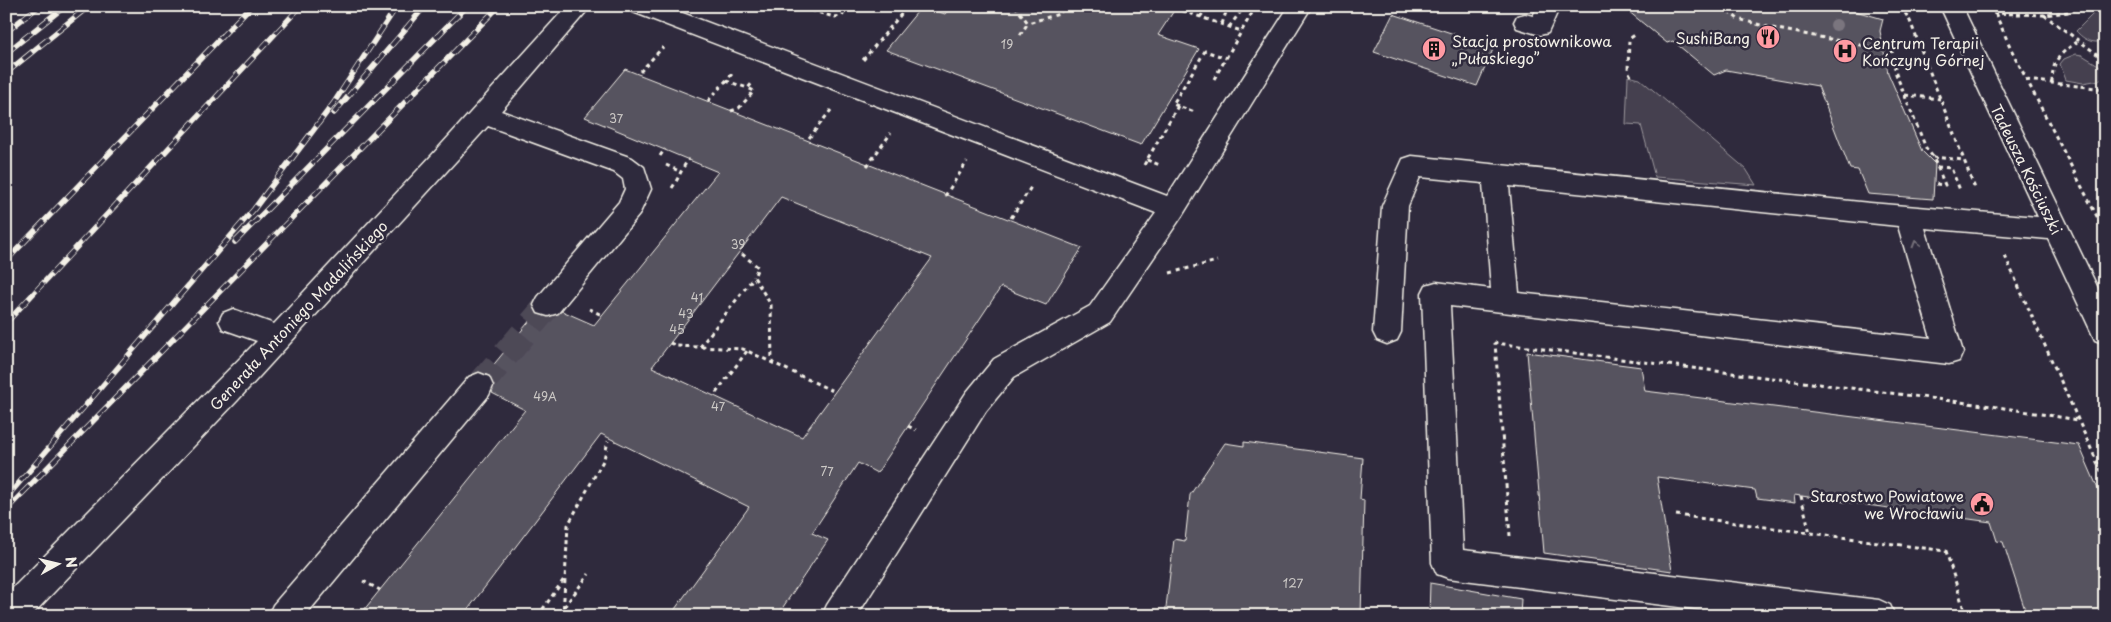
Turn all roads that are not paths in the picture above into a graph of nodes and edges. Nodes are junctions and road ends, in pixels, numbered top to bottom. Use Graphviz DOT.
graph roads {
  1 [pos="580,6"];
  2 [pos="641,6"];
  3 [pos="1301,6"];
  4 [pos="1549,6"];
  5 [pos="1951,6"];
  6 [pos="1525,22"];
  7 [pos="485,115"];
  8 [pos="1495,174"];
  9 [pos="1173,209"];
  10 [pos="1908,215"];
  11 [pos="2057,229"];
  12 [pos="1506,303"];
  13 [pos="548,305"];
  14 [pos="233,321"];
  15 [pos="1387,332"];
  16 [pos="2105,332"];
  17 [pos="278,337"];
  18 [pos="479,386"];
  19 [pos="8,616"];
  20 [pos="284,616"];
  21 [pos="838,616"];
  22 [pos="1879,616"];
  1 -- 7 [label="street, Generała Antoniego Madalińskiego"];
  2 -- 9 [label="street"];
  3 -- 9 [label="street"];
  4 -- 6 [label="street"];
  5 -- 11 [label="street, Tadeusza Kościuszki"];
  7 -- 13 [label="street"];
  7 -- 17 [label="street, Generała Antoniego Madalińskiego"];
  8 -- 10 [label="street"];
  8 -- 12 [label="street"];
  8 -- 15 [label="street"];
  9 -- 21 [label="street"];
  10 -- 11 [label="street"];
  12 -- 10 [label="street, one-way"];
  11 -- 16 [label="street, Tadeusza Kościuszki"];
  12 -- 22 [label="street"];
  14 -- 17 [label="street"];
  17 -- 19 [label="street, Generała Antoniego Madalińskiego"];
  18 -- 20 [label="street"];
}
